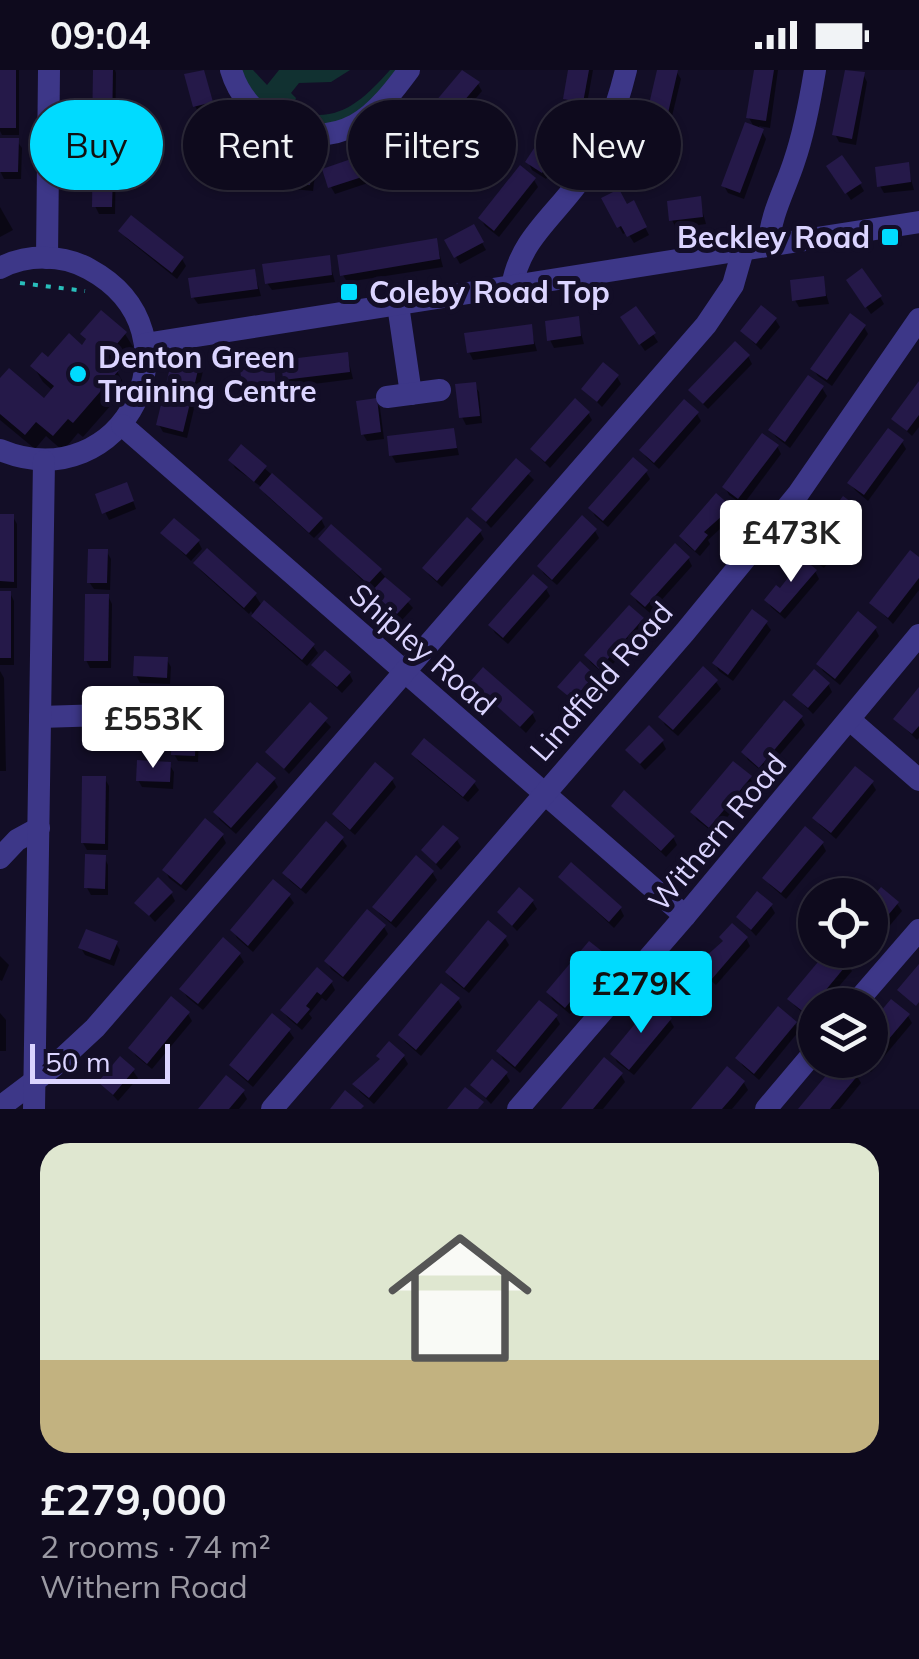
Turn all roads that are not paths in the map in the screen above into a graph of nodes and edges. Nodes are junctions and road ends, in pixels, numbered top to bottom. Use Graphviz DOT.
graph roads {
  1 [pos="49,70"];
  2 [pos="231,70"];
  3 [pos="409,70"];
  4 [pos="626,70"];
  5 [pos="814,70"];
  6 [pos="919,222"];
  7 [pos="770,245"];
  8 [pos="744,250"];
  9 [pos="47,258"];
  10 [pos="9,275"];
  11 [pos="512,287"];
  12 [pos="398,305"];
  13 [pos="919,319"];
  14 [pos="145,344"];
  15 [pos="440,390"];
  16 [pos="411,394"];
  17 [pos="387,397"];
  18 [pos="122,426"];
  19 [pos="0,450"];
  20 [pos="44,461"];
  21 [pos="919,635"];
  22 [pos="404,672"];
  23 [pos="138,714"];
  24 [pos="40,716"];
  25 [pos="850,720"];
  26 [pos="919,780"];
  27 [pos="543,793"];
  28 [pos="38,828"];
  29 [pos="0,858"];
  30 [pos="686,916"];
  31 [pos="919,930"];
  32 [pos="869,988"];
  33 [pos="798,1071"];
  34 [pos="34,1081"];
  35 [pos="0,1108"];
  36 [pos="519,1108"];
  37 [pos="34,1109"];
  38 [pos="272,1109"];
  39 [pos="766,1109"];
  1 -- 9 [label="street"];
  2 -- 3 [label="street"];
  4 -- 11 [label="street"];
  5 -- 7 [label="street"];
  6 -- 7 [label="street"];
  7 -- 8 [label="street"];
  8 -- 11 [label="street"];
  8 -- 22 [label="street"];
  9 -- 10 [label="street"];
  9 -- 14 [label="street"];
  11 -- 12 [label="street"];
  12 -- 14 [label="street"];
  12 -- 16 [label="street"];
  13 -- 27 [label="street, Lindfield Road"];
  14 -- 18 [label="street"];
  15 -- 16 [label="street"];
  16 -- 17 [label="street"];
  18 -- 20 [label="street"];
  18 -- 22 [label="street, Shipley Road"];
  19 -- 20 [label="street"];
  20 -- 24 [label="street"];
  21 -- 25 [label="street, Withern Road"];
  22 -- 27 [label="street, Shipley Road"];
  22 -- 34 [label="street"];
  23 -- 24 [label="street"];
  24 -- 28 [label="street"];
  25 -- 26 [label="street"];
  25 -- 30 [label="street, Withern Road"];
  27 -- 30 [label="street, Shipley Road"];
  27 -- 38 [label="street, Lindfield Road"];
  28 -- 29 [label="street"];
  28 -- 34 [label="street"];
  30 -- 36 [label="street, Withern Road"];
  31 -- 32 [label="street"];
  33 -- 39 [label="street"];
  34 -- 35 [label="street"];
  34 -- 37 [label="street"];
}
